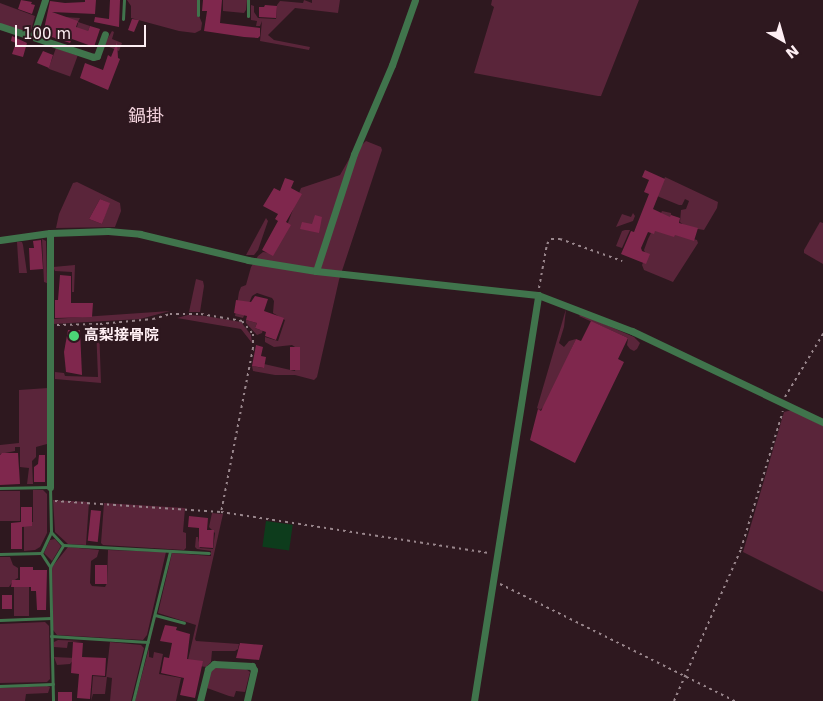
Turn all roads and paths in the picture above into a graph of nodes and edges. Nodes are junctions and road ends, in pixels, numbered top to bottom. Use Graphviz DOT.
graph roads {
  1 [pos="45,0"];
  2 [pos="124,0"];
  3 [pos="198,0"];
  4 [pos="248,0"];
  5 [pos="415,0"];
  6 [pos="198,15"];
  7 [pos="248,16"];
  8 [pos="123,19"];
  9 [pos="0,26"];
  10 [pos="104,34"];
  11 [pos="33,37"];
  12 [pos="50,234"];
  13 [pos="0,240"];
  14 [pos="622,261"];
  15 [pos="316,271"];
  16 [pos="538,295"];
  17 [pos="50,325"];
  18 [pos="823,334"];
  19 [pos="783,404"];
  20 [pos="823,422"];
  21 [pos="50,487"];
  22 [pos="0,488"];
  23 [pos="50,501"];
  24 [pos="221,512"];
  25 [pos="51,532"];
  26 [pos="64,546"];
  27 [pos="170,551"];
  28 [pos="41,553"];
  29 [pos="209,553"];
  30 [pos="0,554"];
  31 [pos="496,554"];
  32 [pos="50,567"];
  33 [pos="492,581"];
  34 [pos="155,615"];
  35 [pos="51,618"];
  36 [pos="0,620"];
  37 [pos="184,623"];
  38 [pos="51,636"];
  39 [pos="148,642"];
  40 [pos="686,676"];
  41 [pos="53,684"];
  42 [pos="0,686"];
  43 [pos="53,701"];
  44 [pos="133,701"];
  45 [pos="200,701"];
  46 [pos="247,701"];
  47 [pos="474,701"];
  48 [pos="674,701"];
  49 [pos="735,701"];
  1 -- 11 [label="street"];
  2 -- 8 [label="lane"];
  3 -- 6 [label="lane"];
  4 -- 7 [label="lane"];
  5 -- 15 [label="street"];
  9 -- 11 [label="street"];
  10 -- 11 [label="street"];
  12 -- 13 [label="street"];
  12 -- 15 [label="street"];
  12 -- 17 [label="street"];
  14 -- 16 [label="path"];
  15 -- 16 [label="street"];
  16 -- 19 [label="street"];
  16 -- 31 [label="street"];
  17 -- 21 [label="street"];
  17 -- 24 [label="path"];
  18 -- 19 [label="path"];
  19 -- 20 [label="street"];
  19 -- 40 [label="path"];
  21 -- 22 [label="lane"];
  21 -- 23 [label="lane"];
  23 -- 24 [label="path"];
  23 -- 25 [label="lane"];
  24 -- 31 [label="path"];
  25 -- 26 [label="lane"];
  25 -- 28 [label="lane"];
  26 -- 27 [label="lane"];
  26 -- 32 [label="lane"];
  27 -- 29 [label="lane"];
  27 -- 34 [label="lane"];
  28 -- 30 [label="lane"];
  28 -- 32 [label="lane"];
  31 -- 33 [label="street"];
  32 -- 35 [label="lane"];
  33 -- 40 [label="path"];
  33 -- 47 [label="street"];
  34 -- 37 [label="lane"];
  34 -- 39 [label="lane"];
  35 -- 36 [label="lane"];
  35 -- 38 [label="lane"];
  38 -- 39 [label="lane"];
  38 -- 41 [label="lane"];
  39 -- 44 [label="lane"];
  40 -- 48 [label="path"];
  40 -- 49 [label="path"];
  41 -- 42 [label="lane"];
  41 -- 43 [label="lane"];
  45 -- 46 [label="street"];
}
